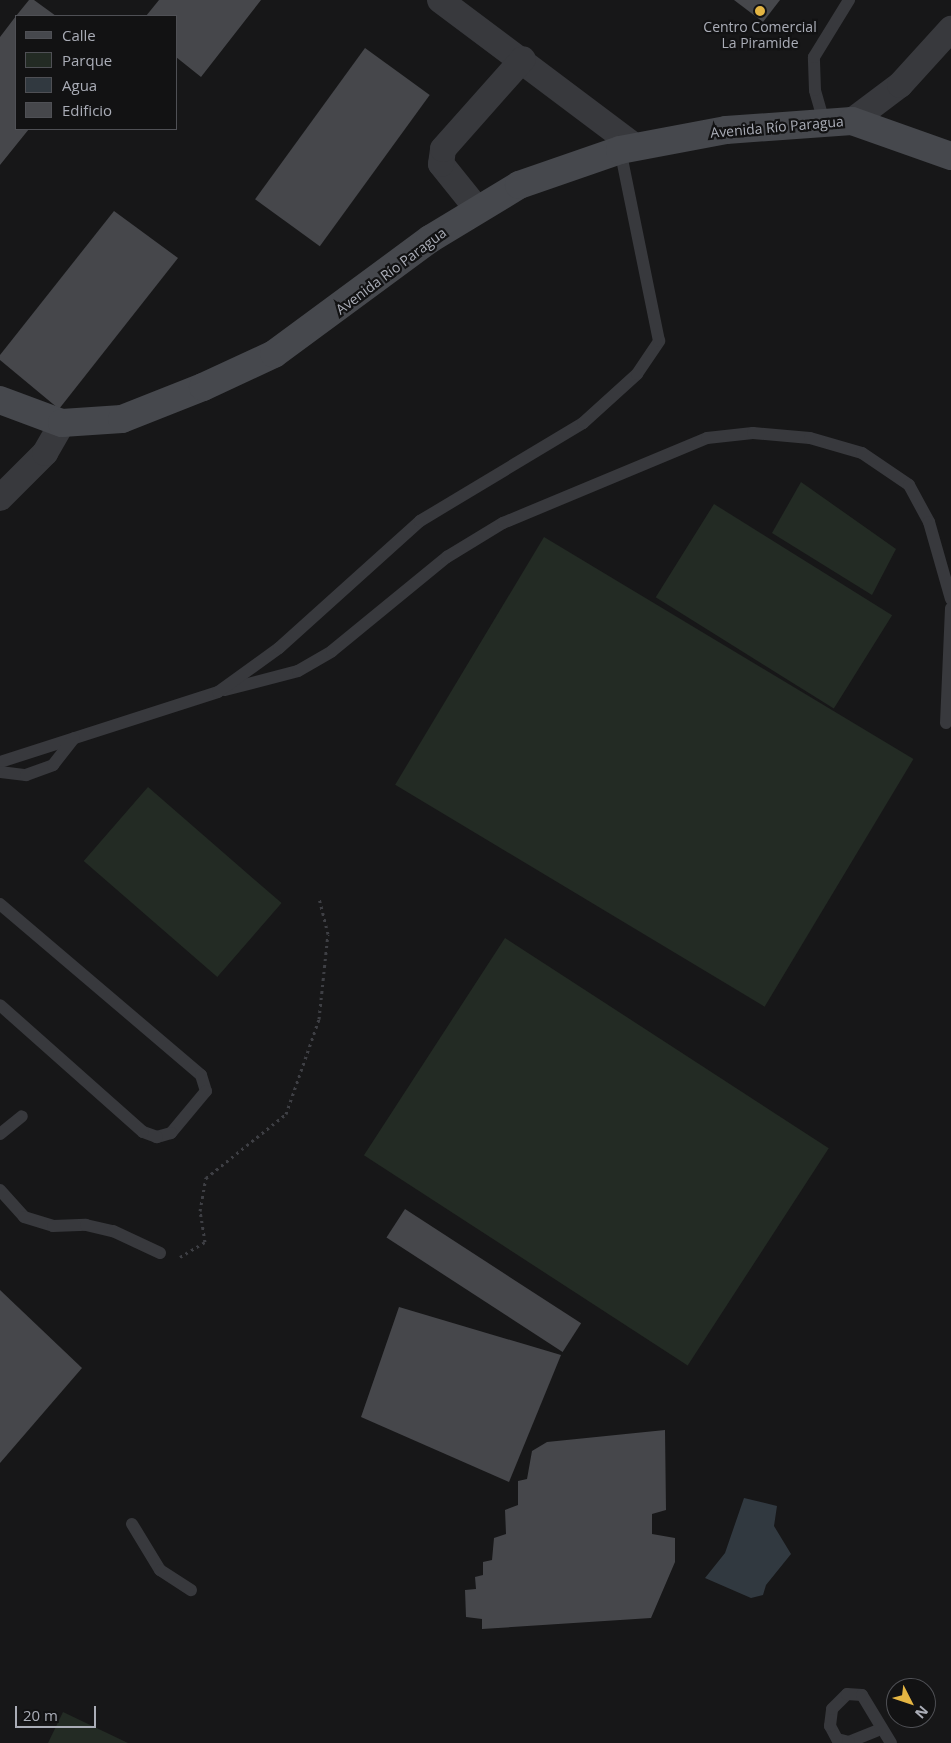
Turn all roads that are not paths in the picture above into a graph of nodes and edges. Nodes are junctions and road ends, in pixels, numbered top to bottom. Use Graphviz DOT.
graph roads {
  1 [pos="440,0"];
  2 [pos="849,0"];
  3 [pos="951,29"];
  4 [pos="523,59"];
  5 [pos="852,121"];
  6 [pos="824,122"];
  7 [pos="628,148"];
  8 [pos="951,156"];
  9 [pos="478,210"];
  10 [pos="0,400"];
  11 [pos="62,422"];
  12 [pos="0,498"];
  13 [pos="951,600"];
  14 [pos="951,608"];
  15 [pos="218,692"];
  16 [pos="946,723"];
  17 [pos="74,738"];
  18 [pos="0,762"];
  19 [pos="0,772"];
  20 [pos="0,904"];
  21 [pos="0,1005"];
  22 [pos="22,1116"];
  23 [pos="0,1134"];
  24 [pos="0,1190"];
  25 [pos="160,1253"];
  26 [pos="132,1524"];
  27 [pos="191,1590"];
  28 [pos="881,1729"];
  29 [pos="892,1743"];
  1 -- 4 [label="street"];
  2 -- 6 [label="lane"];
  3 -- 5 [label="street"];
  4 -- 7 [label="street"];
  4 -- 9 [label="street"];
  5 -- 6 [label="main road, Avenida Río Paragua"];
  5 -- 8 [label="main road"];
  6 -- 7 [label="main road, Avenida Río Paragua"];
  7 -- 9 [label="main road, Avenida Río Paragua"];
  7 -- 15 [label="lane"];
  9 -- 11 [label="main road, Avenida Río Paragua"];
  10 -- 11 [label="main road, Avenida Río Paragua"];
  11 -- 12 [label="street"];
  13 -- 15 [label="lane"];
  14 -- 16 [label="lane"];
  15 -- 17 [label="lane"];
  17 -- 18 [label="lane"];
  17 -- 19 [label="lane"];
  20 -- 21 [label="lane"];
  22 -- 23 [label="lane"];
  24 -- 25 [label="lane"];
  26 -- 27 [label="lane"];
  28 -- 29 [label="lane"];
}
